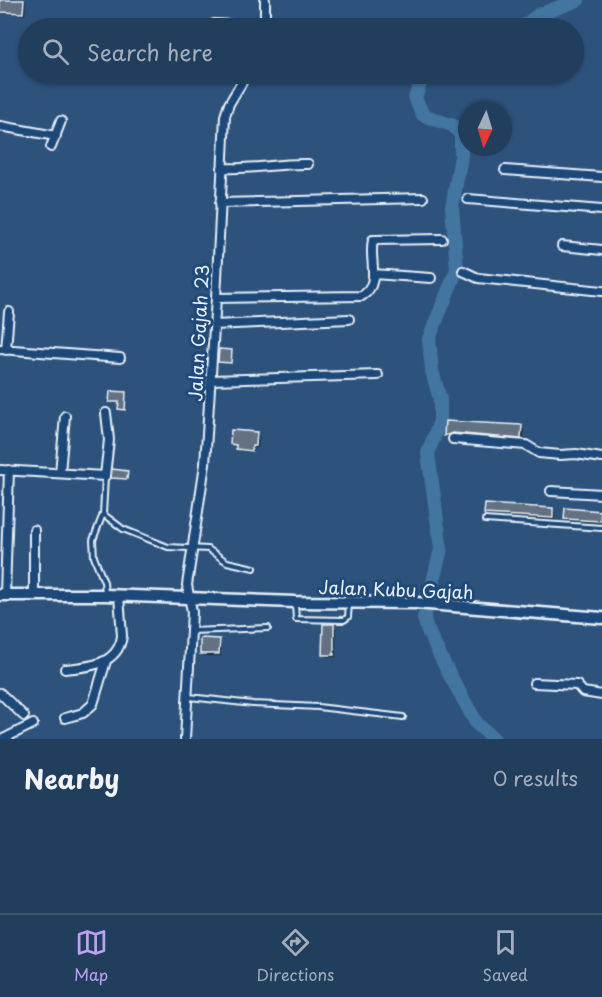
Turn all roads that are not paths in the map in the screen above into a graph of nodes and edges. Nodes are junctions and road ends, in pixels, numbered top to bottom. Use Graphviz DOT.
graph roads {
  1 [pos="265,0"];
  2 [pos="265,18"];
  3 [pos="241,84"];
  4 [pos="61,121"];
  5 [pos="0,126"];
  6 [pos="56,136"];
  7 [pos="51,147"];
  8 [pos="308,164"];
  9 [pos="222,168"];
  10 [pos="505,170"];
  11 [pos="602,177"];
  12 [pos="423,198"];
  13 [pos="468,199"];
  14 [pos="220,203"];
  15 [pos="602,210"];
  16 [pos="442,239"];
  17 [pos="562,246"];
  18 [pos="602,250"];
  19 [pos="463,271"];
  20 [pos="373,274"];
  21 [pos="431,278"];
  22 [pos="602,291"];
  23 [pos="216,298"];
  24 [pos="9,312"];
  25 [pos="349,319"];
  26 [pos="214,325"];
  27 [pos="3,349"];
  28 [pos="120,358"];
  29 [pos="378,375"];
  30 [pos="211,380"];
  31 [pos="106,413"];
  32 [pos="65,416"];
  33 [pos="453,439"];
  34 [pos="602,458"];
  35 [pos="4,470"];
  36 [pos="60,473"];
  37 [pos="105,476"];
  38 [pos="551,490"];
  39 [pos="602,494"];
  40 [pos="103,514"];
  41 [pos="485,520"];
  42 [pos="602,528"];
  43 [pos="34,530"];
  44 [pos="3,534"];
  45 [pos="193,548"];
  46 [pos="254,568"];
  47 [pos="34,594"];
  48 [pos="2,595"];
  49 [pos="105,596"];
  50 [pos="119,596"];
  51 [pos="189,598"];
  52 [pos="295,602"];
  53 [pos="349,602"];
  54 [pos="602,618"];
  55 [pos="268,628"];
  56 [pos="191,631"];
  57 [pos="106,661"];
  58 [pos="65,669"];
  59 [pos="534,683"];
  60 [pos="0,693"];
  61 [pos="602,695"];
  62 [pos="188,697"];
  63 [pos="24,716"];
  64 [pos="403,717"];
  65 [pos="65,718"];
  66 [pos="33,724"];
  67 [pos="3,739"];
  68 [pos="185,739"];
  1 -- 2 [label="street"];
  3 -- 9 [label="street, Jalan Gajah 23"];
  4 -- 6 [label="street"];
  5 -- 6 [label="street"];
  6 -- 7 [label="street"];
  8 -- 9 [label="street"];
  9 -- 14 [label="street, Jalan Gajah 23"];
  10 -- 11 [label="street"];
  12 -- 14 [label="street"];
  13 -- 15 [label="street"];
  14 -- 23 [label="street, Jalan Gajah 23"];
  16 -- 20 [label="street"];
  17 -- 18 [label="street"];
  19 -- 22 [label="street"];
  20 -- 21 [label="street"];
  20 -- 23 [label="street"];
  23 -- 26 [label="street, Jalan Gajah 23"];
  24 -- 27 [label="street"];
  25 -- 26 [label="street"];
  26 -- 30 [label="street, Jalan Gajah 23"];
  27 -- 28 [label="street"];
  29 -- 30 [label="street"];
  30 -- 45 [label="street, Jalan Gajah 23"];
  31 -- 37 [label="street"];
  32 -- 36 [label="street"];
  33 -- 34 [label="street"];
  35 -- 36 [label="street"];
  35 -- 44 [label="street"];
  36 -- 37 [label="street"];
  37 -- 40 [label="lane"];
  38 -- 39 [label="street"];
  40 -- 45 [label="lane"];
  40 -- 49 [label="lane"];
  41 -- 42 [label="lane"];
  43 -- 47 [label="street"];
  44 -- 48 [label="street"];
  45 -- 46 [label="lane"];
  45 -- 51 [label="street, Jalan Gajah 23"];
  47 -- 48 [label="street, Jalan Kubu Gajah"];
  47 -- 49 [label="street, Jalan Kubu Gajah"];
  49 -- 50 [label="street, Jalan Kubu Gajah"];
  50 -- 51 [label="street, Jalan Kubu Gajah"];
  50 -- 57 [label="street"];
  51 -- 52 [label="street, Jalan Kubu Gajah"];
  51 -- 56 [label="street, Jalan Gajah 23"];
  52 -- 53 [label="street, Jalan Kubu Gajah"];
  52 -- 53 [label="lane"];
  53 -- 54 [label="street, Jalan Kubu Gajah"];
  55 -- 56 [label="lane"];
  56 -- 62 [label="street, Jalan Gajah 23"];
  57 -- 58 [label="street"];
  57 -- 65 [label="street"];
  59 -- 61 [label="street"];
  60 -- 63 [label="street"];
  62 -- 64 [label="lane"];
  62 -- 68 [label="street, Jalan Gajah 23"];
  66 -- 67 [label="street"];
}
